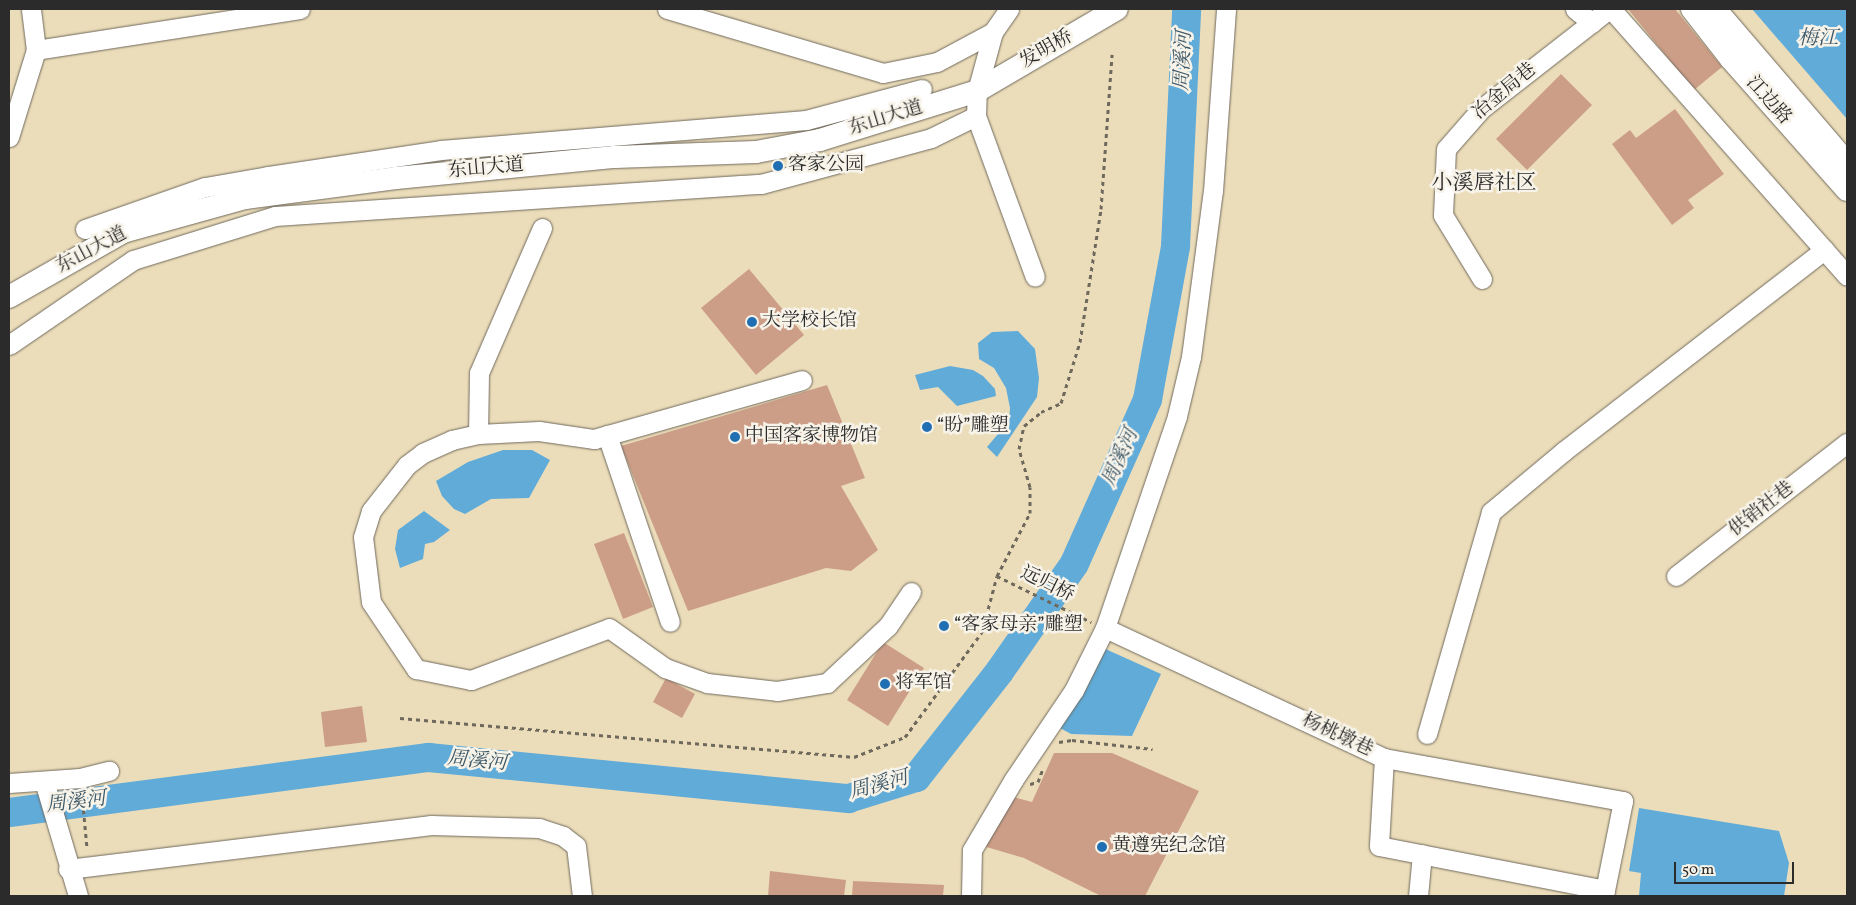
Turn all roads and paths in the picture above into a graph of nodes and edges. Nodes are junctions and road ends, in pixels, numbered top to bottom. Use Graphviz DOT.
graph roads {
  1 [pos="31,9"];
  2 [pos="300,9"];
  3 [pos="667,9"];
  4 [pos="1009,9"];
  5 [pos="1117,9"];
  6 [pos="1226,9"];
  7 [pos="1575,9"];
  8 [pos="1610,9"];
  9 [pos="1692,9"];
  10 [pos="1715,9"];
  11 [pos="1592,23"];
  12 [pos="993,32"];
  13 [pos="36,50"];
  14 [pos="1112,54"];
  15 [pos="922,89"];
  16 [pos="977,91"];
  17 [pos="976,116"];
  18 [pos="9,137"];
  19 [pos="1847,163"];
  20 [pos="1847,190"];
  21 [pos="542,228"];
  22 [pos="84,229"];
  23 [pos="1824,250"];
  24 [pos="1847,276"];
  25 [pos="1034,277"];
  26 [pos="1482,279"];
  27 [pos="9,297"];
  28 [pos="9,345"];
  29 [pos="802,380"];
  30 [pos="478,434"];
  31 [pos="607,435"];
  32 [pos="1847,443"];
  33 [pos="997,576"];
  34 [pos="1676,576"];
  35 [pos="911,592"];
  36 [pos="1086,620"];
  37 [pos="670,622"];
  38 [pos="1105,628"];
  39 [pos="400,718"];
  40 [pos="1427,734"];
  41 [pos="1052,743"];
  42 [pos="1153,749"];
  43 [pos="1047,758"];
  44 [pos="1384,758"];
  45 [pos="109,771"];
  46 [pos="44,781"];
  47 [pos="9,783"];
  48 [pos="1024,786"];
  49 [pos="82,789"];
  50 [pos="87,848"];
  51 [pos="1422,854"];
  52 [pos="68,869"];
  53 [pos="1604,893"];
  54 [pos="78,896"];
  55 [pos="582,896"];
  56 [pos="971,896"];
  57 [pos="1418,896"];
  1 -- 13 [label="street"];
  2 -- 13 [label="street"];
  3 -- 12 [label="street"];
  4 -- 12 [label="street"];
  5 -- 16 [label="main road, 发明桥"];
  6 -- 38 [label="street"];
  7 -- 11 [label="street"];
  8 -- 11 [label="street, 冶金局巷"];
  8 -- 23 [label="street"];
  9 -- 20 [label="main road, 江边路"];
  10 -- 19 [label="main road, 江边路"];
  11 -- 26 [label="street, 冶金局巷"];
  12 -- 16 [label="street"];
  13 -- 18 [label="street"];
  14 -- 33 [label="path"];
  15 -- 22 [label="street"];
  16 -- 17 [label="street"];
  16 -- 27 [label="main road, 东山大道"];
  17 -- 25 [label="street"];
  17 -- 28 [label="street"];
  21 -- 30 [label="street"];
  23 -- 24 [label="street"];
  23 -- 40 [label="street"];
  29 -- 31 [label="street"];
  30 -- 31 [label="street"];
  30 -- 35 [label="street"];
  31 -- 37 [label="street"];
  32 -- 34 [label="street, 供销社巷"];
  33 -- 36 [label="path, 远归桥"];
  33 -- 39 [label="path"];
  38 -- 44 [label="street, 杨桃墩巷"];
  38 -- 56 [label="street"];
  41 -- 42 [label="path"];
  43 -- 48 [label="path"];
  44 -- 51 [label="street, 杨桃墩巷"];
  44 -- 53 [label="street"];
  45 -- 46 [label="street"];
  46 -- 47 [label="street"];
  46 -- 52 [label="street"];
  49 -- 50 [label="path"];
  51 -- 53 [label="street, 杨桃墩巷"];
  51 -- 57 [label="street"];
  52 -- 54 [label="street"];
  52 -- 55 [label="street"];
}
